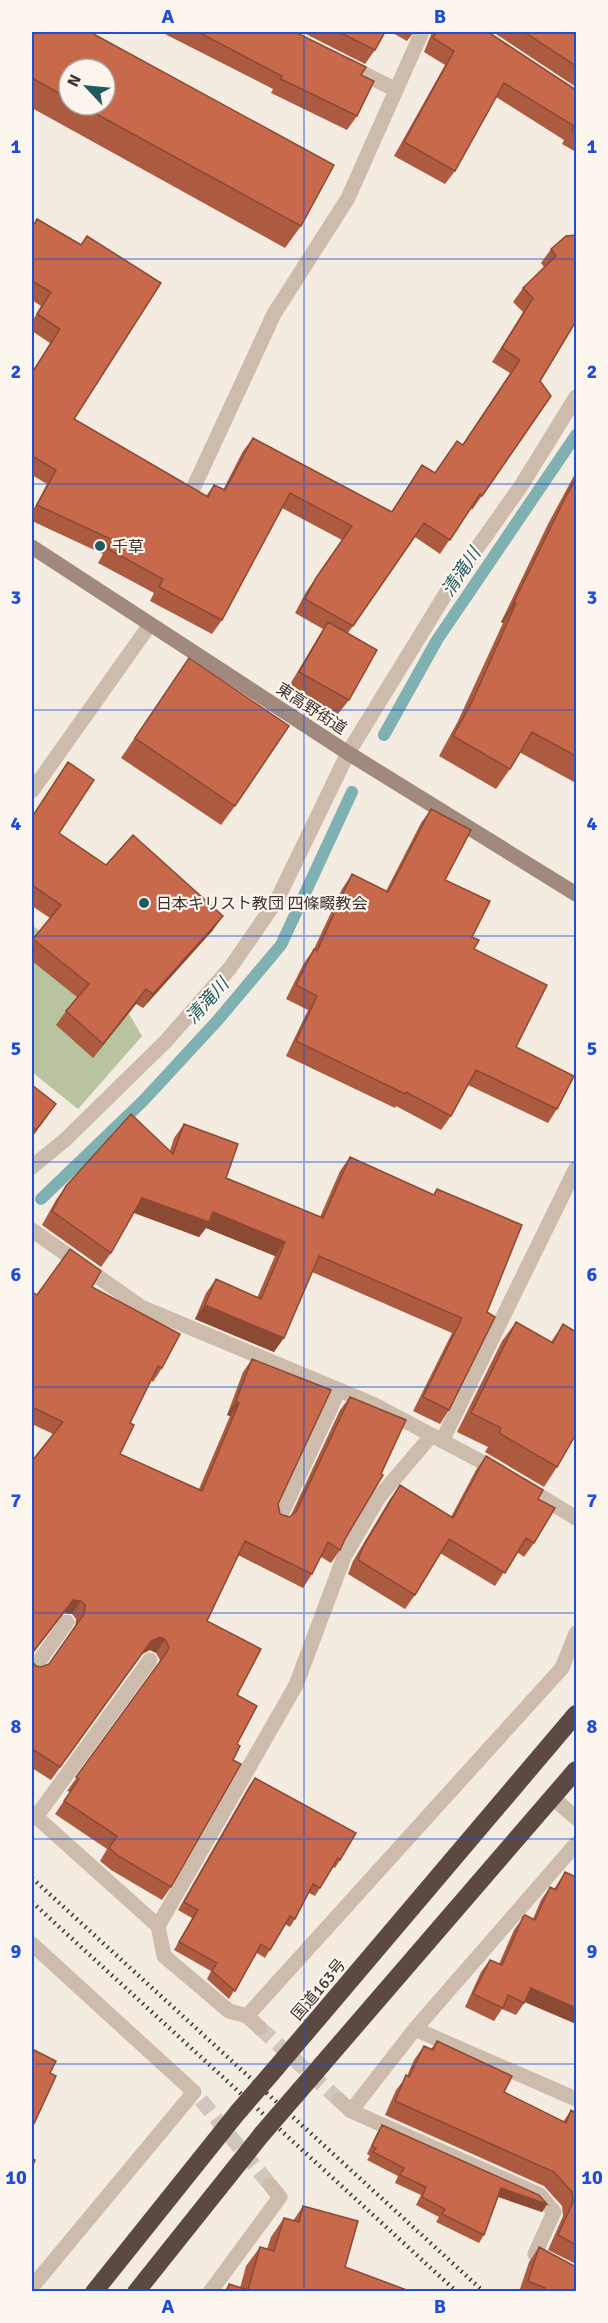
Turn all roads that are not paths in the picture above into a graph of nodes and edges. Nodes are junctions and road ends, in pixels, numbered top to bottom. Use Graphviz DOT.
graph roads {
  1 [pos="422,32"];
  2 [pos="333,58"];
  3 [pos="396,90"];
  4 [pos="576,397"];
  5 [pos="191,493"];
  6 [pos="32,547"];
  7 [pos="149,626"];
  8 [pos="348,753"];
  9 [pos="32,791"];
  10 [pos="576,894"];
  11 [pos="32,1167"];
  12 [pos="576,1168"];
  13 [pos="32,1230"];
  14 [pos="339,1390"];
  15 [pos="437,1438"];
  16 [pos="576,1518"];
  17 [pos="278,1521"];
  18 [pos="67,1622"];
  19 [pos="576,1633"];
  20 [pos="150,1660"];
  21 [pos="32,1671"];
  22 [pos="576,1714"];
  23 [pos="576,1770"];
  24 [pos="552,1797"];
  25 [pos="34,1815"];
  26 [pos="576,1818"];
  27 [pos="576,1844"];
  28 [pos="158,1926"];
  29 [pos="32,1944"];
  30 [pos="247,2016"];
  31 [pos="260,2028"];
  32 [pos="415,2029"];
  33 [pos="576,2099"];
  34 [pos="339,2100"];
  35 [pos="351,2111"];
  36 [pos="270,2185"];
  37 [pos="576,2274"];
  38 [pos="32,2287"];
  39 [pos="94,2292"];
  40 [pos="136,2292"];
  41 [pos="210,2292"];
  1 -- 3 [label="street"];
  2 -- 3 [label="street"];
  3 -- 5 [label="street"];
  4 -- 8 [label="street"];
  6 -- 7 [label="street, 東高野街道"];
  7 -- 8 [label="street, 東高野街道"];
  7 -- 9 [label="street"];
  8 -- 10 [label="street, 東高野街道"];
  8 -- 11 [label="street"];
  12 -- 15 [label="street"];
  13 -- 14 [label="street"];
  14 -- 15 [label="street"];
  14 -- 17 [label="street"];
  15 -- 16 [label="street"];
  15 -- 28 [label="street"];
  18 -- 21 [label="street"];
  19 -- 30 [label="street"];
  20 -- 25 [label="street"];
  22 -- 39 [label="highway, 国道163号, bridge"];
  23 -- 24 [label="highway"];
  24 -- 26 [label="street"];
  24 -- 40 [label="highway, bridge"];
  25 -- 28 [label="street"];
  27 -- 32 [label="street"];
  28 -- 30 [label="street"];
  29 -- 38 [label="street"];
  30 -- 31 [label="street"];
  32 -- 33 [label="street"];
  32 -- 35 [label="street"];
  34 -- 35 [label="street"];
  35 -- 37 [label="street"];
  36 -- 41 [label="street"];
}
